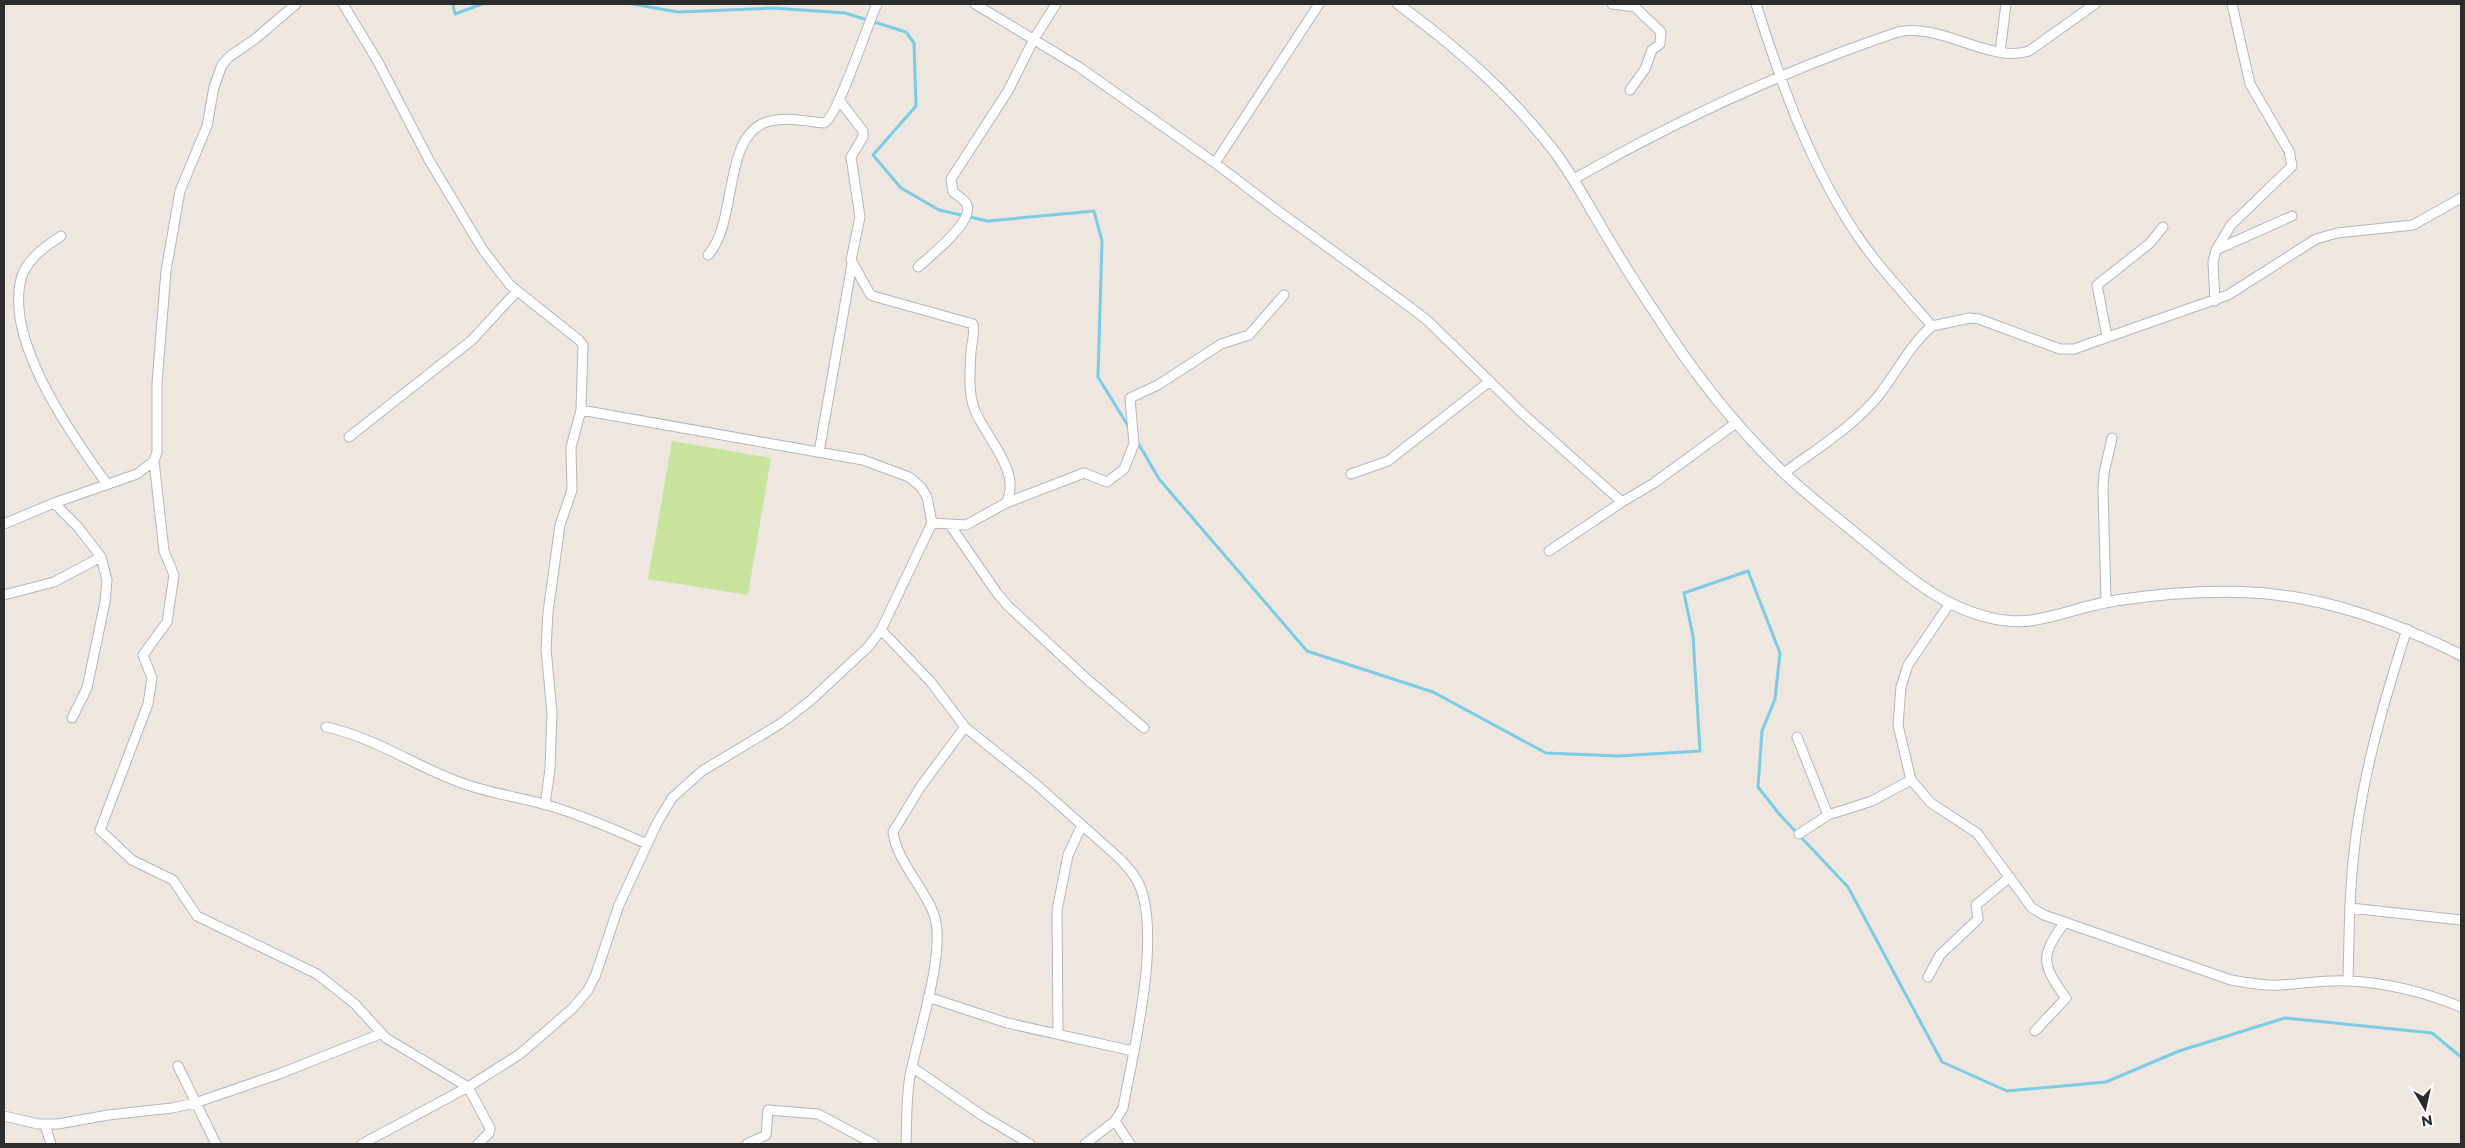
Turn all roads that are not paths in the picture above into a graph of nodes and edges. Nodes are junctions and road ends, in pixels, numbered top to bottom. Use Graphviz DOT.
graph roads {
  1 [pos="296,4"];
  2 [pos="343,4"];
  3 [pos="877,4"];
  4 [pos="975,4"];
  5 [pos="1056,4"];
  6 [pos="1319,4"];
  7 [pos="1398,4"];
  8 [pos="1612,4"];
  9 [pos="1756,4"];
  10 [pos="2006,4"];
  11 [pos="2095,4"];
  12 [pos="2232,4"];
  13 [pos="1034,39"];
  14 [pos="2000,52"];
  15 [pos="1779,76"];
  16 [pos="1630,90"];
  17 [pos="840,101"];
  18 [pos="1216,163"];
  19 [pos="1574,179"];
  20 [pos="2461,198"];
  21 [pos="2292,216"];
  22 [pos="2163,226"];
  23 [pos="61,236"];
  24 [pos="2216,250"];
  25 [pos="708,255"];
  26 [pos="852,264"];
  27 [pos="918,267"];
  28 [pos="517,290"];
  29 [pos="1284,295"];
  30 [pos="2215,301"];
  31 [pos="1932,326"];
  32 [pos="2107,336"];
  33 [pos="1490,382"];
  34 [pos="581,410"];
  35 [pos="1736,423"];
  36 [pos="349,437"];
  37 [pos="2112,438"];
  38 [pos="819,452"];
  39 [pos="154,461"];
  40 [pos="1784,473"];
  41 [pos="1351,474"];
  42 [pos="107,484"];
  43 [pos="1622,502"];
  44 [pos="54,503"];
  45 [pos="1006,503"];
  46 [pos="4,524"];
  47 [pos="932,524"];
  48 [pos="950,525"];
  49 [pos="1549,551"];
  50 [pos="101,557"];
  51 [pos="4,595"];
  52 [pos="2106,602"];
  53 [pos="1950,604"];
  54 [pos="2407,628"];
  55 [pos="881,630"];
  56 [pos="2461,655"];
  57 [pos="72,718"];
  58 [pos="326,726"];
  59 [pos="965,727"];
  60 [pos="1144,728"];
  61 [pos="1797,737"];
  62 [pos="1911,780"];
  63 [pos="545,805"];
  64 [pos="1828,815"];
  65 [pos="1082,825"];
  66 [pos="1799,834"];
  67 [pos="647,844"];
  68 [pos="2010,877"];
  69 [pos="2350,908"];
  70 [pos="2461,920"];
  71 [pos="2065,922"];
  72 [pos="1928,977"];
  73 [pos="2348,980"];
  74 [pos="928,997"];
  75 [pos="2461,1007"];
  76 [pos="2035,1031"];
  77 [pos="380,1034"];
  78 [pos="1058,1034"];
  79 [pos="1133,1051"];
  80 [pos="178,1066"];
  81 [pos="912,1068"];
  82 [pos="468,1087"];
  83 [pos="195,1103"];
  84 [pos="4,1116"];
  85 [pos="1115,1121"];
  86 [pos="45,1125"];
  87 [pos="51,1144"];
  88 [pos="216,1144"];
  89 [pos="362,1144"];
  90 [pos="478,1144"];
  91 [pos="747,1144"];
  92 [pos="874,1144"];
  93 [pos="906,1144"];
  94 [pos="1030,1144"];
  95 [pos="1085,1144"];
  96 [pos="1130,1144"];
  1 -- 39 [label="street"];
  2 -- 28 [label="street"];
  3 -- 17 [label="street"];
  4 -- 13 [label="street"];
  5 -- 13 [label="street"];
  6 -- 18 [label="street"];
  7 -- 19 [label="street"];
  8 -- 16 [label="street"];
  9 -- 15 [label="street"];
  10 -- 14 [label="street"];
  11 -- 14 [label="street"];
  12 -- 24 [label="street"];
  13 -- 18 [label="street"];
  13 -- 27 [label="street"];
  14 -- 15 [label="street"];
  15 -- 19 [label="street"];
  15 -- 31 [label="street"];
  17 -- 25 [label="street"];
  17 -- 26 [label="street"];
  18 -- 33 [label="street"];
  19 -- 35 [label="street"];
  20 -- 30 [label="street"];
  21 -- 24 [label="street"];
  22 -- 32 [label="street"];
  23 -- 42 [label="street"];
  24 -- 30 [label="street"];
  26 -- 38 [label="street"];
  26 -- 45 [label="street"];
  28 -- 34 [label="street"];
  28 -- 36 [label="street"];
  29 -- 45 [label="street"];
  30 -- 32 [label="street"];
  31 -- 32 [label="street"];
  31 -- 40 [label="street"];
  33 -- 41 [label="street"];
  33 -- 43 [label="street"];
  34 -- 38 [label="street"];
  34 -- 63 [label="street"];
  35 -- 40 [label="street"];
  35 -- 43 [label="street"];
  37 -- 52 [label="street"];
  38 -- 47 [label="street"];
  39 -- 42 [label="street"];
  39 -- 77 [label="street"];
  40 -- 53 [label="street"];
  42 -- 44 [label="street"];
  43 -- 49 [label="street"];
  44 -- 46 [label="street"];
  44 -- 50 [label="street"];
  45 -- 48 [label="street"];
  47 -- 48 [label="street"];
  47 -- 55 [label="street"];
  48 -- 60 [label="street"];
  50 -- 51 [label="street"];
  50 -- 57 [label="street"];
  52 -- 53 [label="street"];
  52 -- 54 [label="street"];
  53 -- 62 [label="street"];
  54 -- 56 [label="street"];
  54 -- 69 [label="street"];
  55 -- 59 [label="street"];
  55 -- 67 [label="street"];
  58 -- 63 [label="street"];
  59 -- 65 [label="street"];
  59 -- 74 [label="street"];
  61 -- 64 [label="street"];
  62 -- 64 [label="street"];
  62 -- 68 [label="street"];
  63 -- 67 [label="street"];
  64 -- 66 [label="street"];
  65 -- 78 [label="street"];
  65 -- 79 [label="street"];
  67 -- 82 [label="street"];
  68 -- 71 [label="street"];
  68 -- 72 [label="street"];
  69 -- 70 [label="street"];
  69 -- 73 [label="street"];
  71 -- 73 [label="street"];
  71 -- 76 [label="street"];
  73 -- 75 [label="street"];
  74 -- 78 [label="street"];
  74 -- 81 [label="street"];
  77 -- 82 [label="street"];
  77 -- 83 [label="street"];
  78 -- 79 [label="street"];
  79 -- 85 [label="street"];
  80 -- 83 [label="street"];
  81 -- 93 [label="street"];
  81 -- 94 [label="street"];
  82 -- 89 [label="street"];
  82 -- 90 [label="street"];
  83 -- 86 [label="street"];
  83 -- 88 [label="street"];
  84 -- 86 [label="street"];
  85 -- 95 [label="street"];
  85 -- 96 [label="street"];
  86 -- 87 [label="street"];
  91 -- 92 [label="street"];
}
